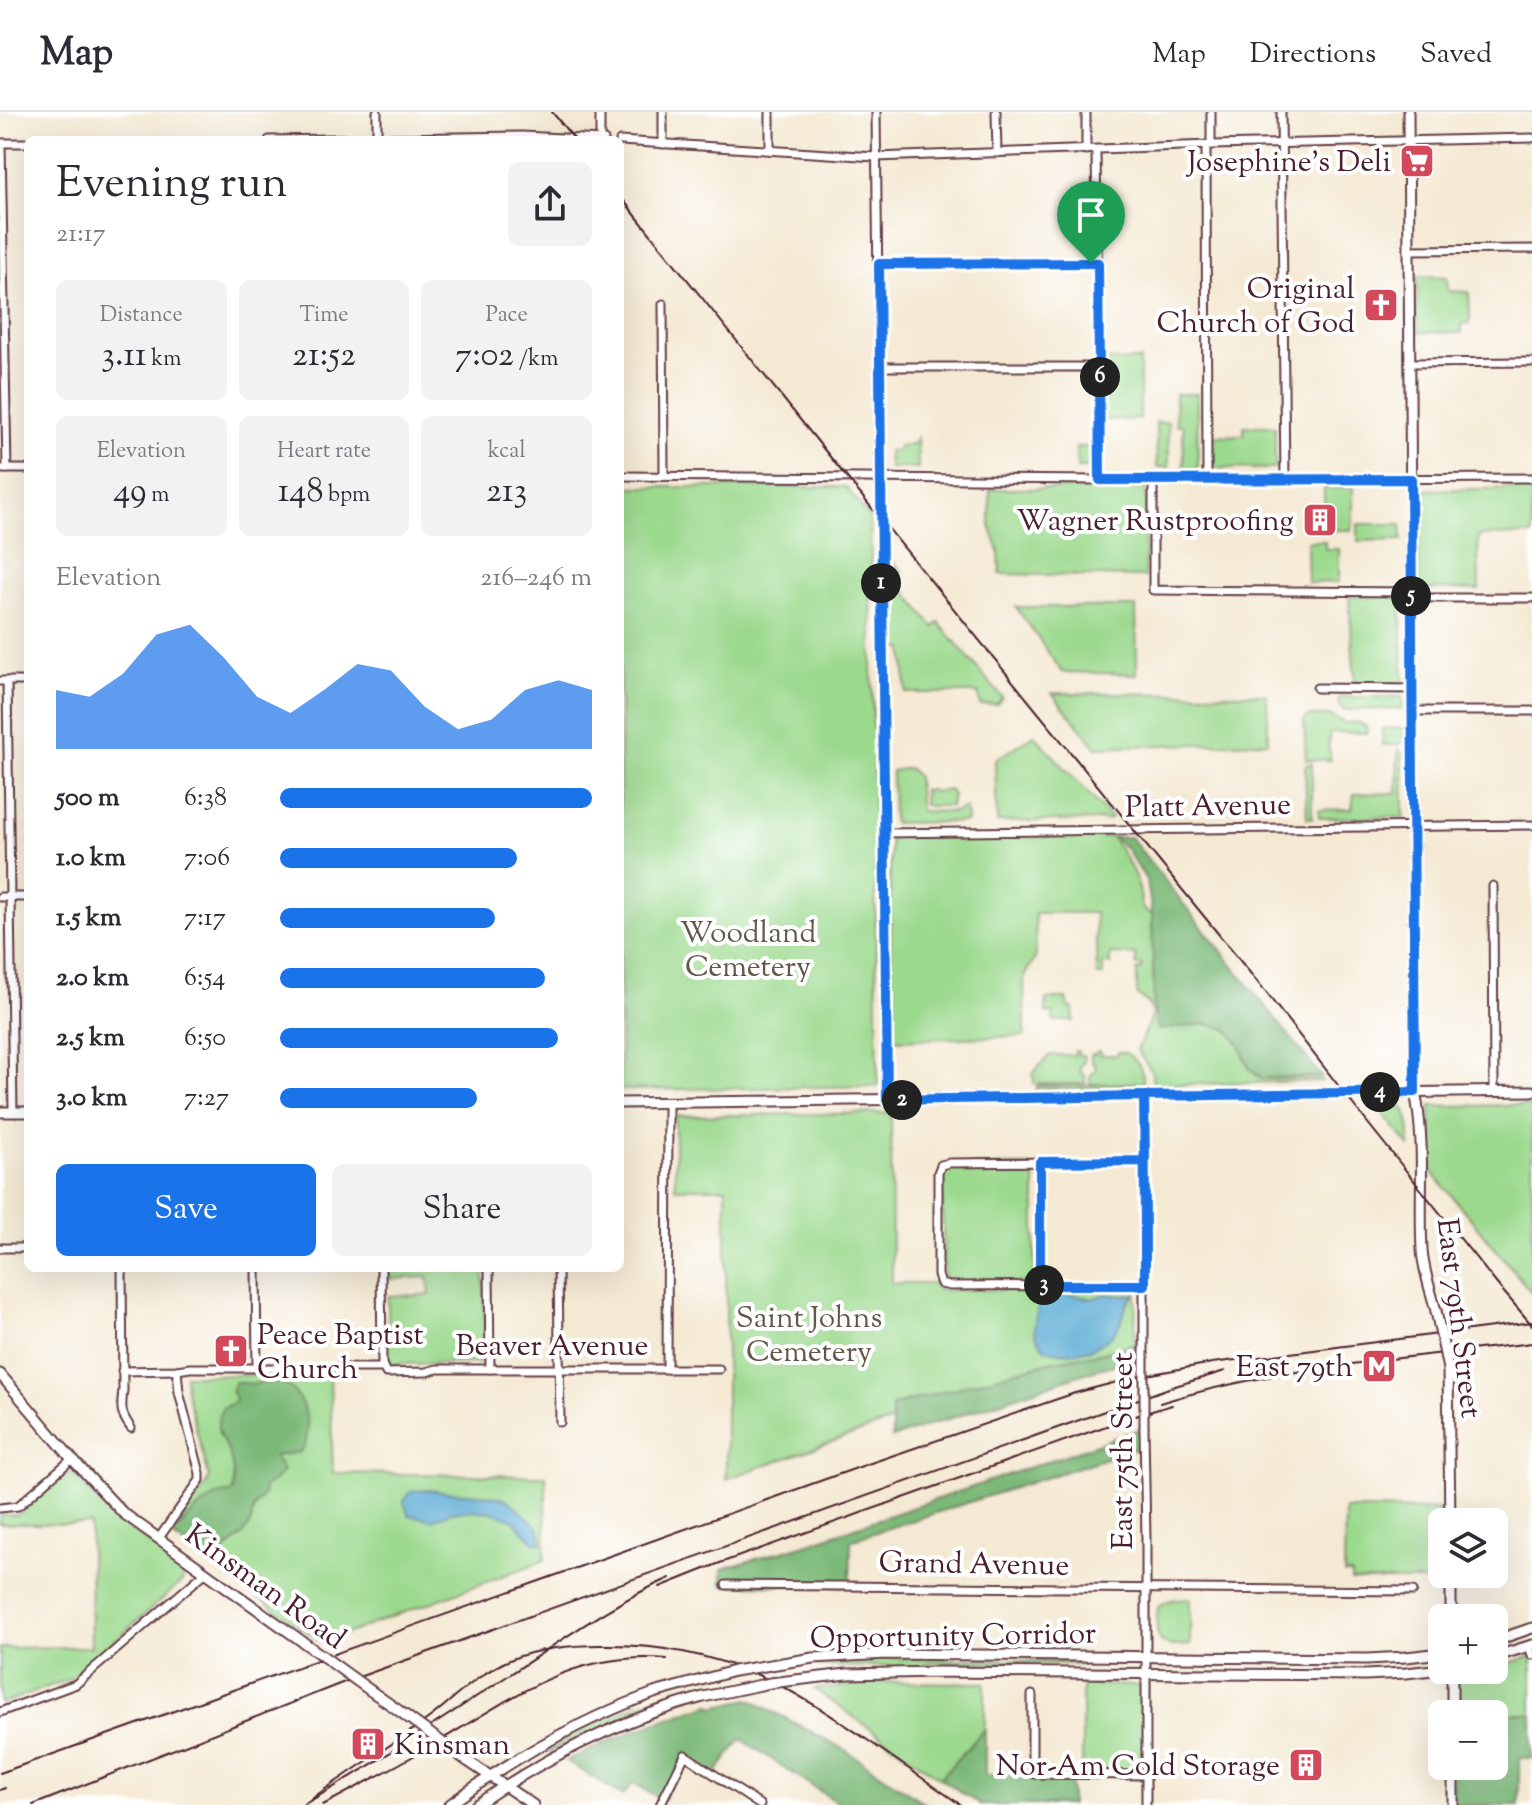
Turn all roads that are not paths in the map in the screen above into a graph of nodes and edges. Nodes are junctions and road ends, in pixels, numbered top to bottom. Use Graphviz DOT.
graph roads {
  1 [pos="377,112"];
  2 [pos="600,112"];
  3 [pos="663,112"];
  4 [pos="770,112"];
  5 [pos="876,112"];
  6 [pos="996,112"];
  7 [pos="1086,112"];
  8 [pos="1211,112"];
  9 [pos="1281,112"];
  10 [pos="1408,112"];
  11 [pos="374,136"];
  12 [pos="602,136"];
  13 [pos="1532,138"];
  14 [pos="624,141"];
  15 [pos="1408,142"];
  16 [pos="0,143"];
  17 [pos="24,143"];
  18 [pos="663,144"];
  19 [pos="1282,144"];
  20 [pos="1209,146"];
  21 [pos="770,150"];
  22 [pos="1086,150"];
  23 [pos="1096,150"];
  24 [pos="997,153"];
  25 [pos="876,157"];
  26 [pos="1532,249"];
  27 [pos="1408,250"];
  28 [pos="1098,263"];
  29 [pos="879,264"];
  30 [pos="663,304"];
  31 [pos="1532,362"];
  32 [pos="1409,363"];
  33 [pos="880,367"];
  34 [pos="1100,367"];
  35 [pos="4,469"];
  36 [pos="624,476"];
  37 [pos="664,476"];
  38 [pos="880,478"];
  39 [pos="1532,478"];
  40 [pos="1285,479"];
  41 [pos="1411,479"];
  42 [pos="1100,480"];
  43 [pos="1153,480"];
  44 [pos="1207,480"];
  45 [pos="1411,595"];
  46 [pos="1532,598"];
  47 [pos="4,681"];
  48 [pos="1317,688"];
  49 [pos="1413,689"];
  50 [pos="1412,711"];
  51 [pos="1532,711"];
  52 [pos="1532,825"];
  53 [pos="1413,826"];
  54 [pos="884,833"];
  55 [pos="1493,886"];
  56 [pos="0,897"];
  57 [pos="24,897"];
  58 [pos="11,898"];
  59 [pos="1494,1091"];
  60 [pos="1532,1091"];
  61 [pos="1415,1092"];
  62 [pos="1144,1096"];
  63 [pos="887,1100"];
  64 [pos="624,1103"];
  65 [pos="668,1103"];
  66 [pos="0,1112"];
  67 [pos="13,1112"];
  68 [pos="24,1112"];
  69 [pos="1145,1161"];
  70 [pos="1040,1162"];
  71 [pos="0,1248"];
  72 [pos="24,1248"];
  73 [pos="122,1272"];
  74 [pos="256,1272"];
  75 [pos="381,1272"];
  76 [pos="489,1272"];
  77 [pos="558,1272"];
  78 [pos="1040,1285"];
  79 [pos="1145,1285"];
  80 [pos="257,1368"];
  81 [pos="490,1369"];
  82 [pos="559,1369"];
  83 [pos="667,1369"];
  84 [pos="719,1369"];
  85 [pos="177,1370"];
  86 [pos="122,1371"];
  87 [pos="384,1371"];
  88 [pos="0,1374"];
  89 [pos="560,1422"];
  90 [pos="131,1428"];
  91 [pos="72,1459"];
  92 [pos="0,1508"];
  93 [pos="1450,1508"];
  94 [pos="159,1538"];
  95 [pos="206,1572"];
  96 [pos="726,1585"];
  97 [pos="1146,1589"];
  98 [pos="1413,1591"];
  99 [pos="1532,1628"];
  100 [pos="1508,1636"];
  101 [pos="1531,1649"];
  102 [pos="1508,1654"];
  103 [pos="1428,1655"];
  104 [pos="1147,1658"];
  105 [pos="1428,1671"];
  106 [pos="1147,1674"];
  107 [pos="1032,1695"];
  108 [pos="0,1712"];
  109 [pos="1146,1775"];
  110 [pos="491,1777"];
  111 [pos="1453,1780"];
  112 [pos="505,1786"];
  113 [pos="449,1805"];
  114 [pos="476,1805"];
  115 [pos="533,1805"];
  116 [pos="660,1805"];
  117 [pos="760,1805"];
  118 [pos="1146,1805"];
  119 [pos="1453,1805"];
  1 -- 11 [label="street"];
  2 -- 12 [label="street"];
  3 -- 18 [label="street"];
  4 -- 21 [label="street"];
  5 -- 25 [label="street"];
  6 -- 24 [label="street"];
  7 -- 22 [label="street"];
  8 -- 20 [label="street"];
  9 -- 19 [label="street"];
  10 -- 15 [label="main road, East 79th Street"];
  13 -- 15 [label="street"];
  14 -- 18 [label="street"];
  15 -- 19 [label="street"];
  15 -- 27 [label="main road, East 79th Street"];
  16 -- 17 [label="street"];
  16 -- 35 [label="street"];
  18 -- 21 [label="street"];
  19 -- 20 [label="street"];
  19 -- 40 [label="street"];
  20 -- 23 [label="street"];
  20 -- 44 [label="street"];
  21 -- 25 [label="street"];
  22 -- 23 [label="street"];
  22 -- 24 [label="street"];
  23 -- 28 [label="street"];
  24 -- 25 [label="street"];
  25 -- 29 [label="street"];
  26 -- 27 [label="street"];
  27 -- 32 [label="main road, East 79th Street"];
  28 -- 29 [label="street"];
  28 -- 34 [label="street"];
  29 -- 33 [label="street"];
  30 -- 37 [label="street"];
  31 -- 32 [label="street"];
  32 -- 41 [label="main road, East 79th Street"];
  33 -- 34 [label="street"];
  33 -- 38 [label="street"];
  34 -- 42 [label="street"];
  36 -- 37 [label="street"];
  37 -- 38 [label="street"];
  38 -- 42 [label="street"];
  38 -- 54 [label="street"];
  39 -- 41 [label="street"];
  40 -- 41 [label="street"];
  40 -- 44 [label="street"];
  41 -- 45 [label="main road, East 79th Street"];
  42 -- 43 [label="street"];
  43 -- 44 [label="street"];
  43 -- 45 [label="street"];
  45 -- 46 [label="street"];
  45 -- 49 [label="main road, East 79th Street"];
  47 -- 58 [label="street"];
  48 -- 49 [label="street"];
  49 -- 50 [label="main road, East 79th Street"];
  50 -- 51 [label="street"];
  50 -- 53 [label="main road, East 79th Street"];
  52 -- 53 [label="street, Platt Avenue"];
  53 -- 54 [label="street, Platt Avenue"];
  53 -- 61 [label="main road, East 79th Street"];
  54 -- 63 [label="street"];
  55 -- 59 [label="street"];
  56 -- 58 [label="street"];
  57 -- 58 [label="street"];
  58 -- 67 [label="street"];
  59 -- 60 [label="main road"];
  59 -- 61 [label="main road"];
  61 -- 62 [label="main road"];
  61 -- 93 [label="main road, East 79th Street, bridge"];
  62 -- 63 [label="main road"];
  62 -- 69 [label="street, East 75th Street"];
  63 -- 65 [label="main road"];
  64 -- 65 [label="main road"];
  65 -- 83 [label="street"];
  66 -- 67 [label="main road"];
  67 -- 68 [label="main road"];
  69 -- 70 [label="street"];
  69 -- 79 [label="street, East 75th Street"];
  70 -- 78 [label="street"];
  70 -- 78 [label="street"];
  71 -- 72 [label="street"];
  73 -- 86 [label="street"];
  74 -- 80 [label="street"];
  75 -- 87 [label="street"];
  76 -- 81 [label="street"];
  77 -- 82 [label="street"];
  78 -- 79 [label="street"];
  79 -- 97 [label="street, East 75th Street, bridge"];
  80 -- 85 [label="street, Beaver Avenue"];
  80 -- 87 [label="street, Beaver Avenue"];
  81 -- 82 [label="street, Beaver Avenue"];
  81 -- 87 [label="street, Beaver Avenue"];
  82 -- 83 [label="street, Beaver Avenue"];
  82 -- 89 [label="street"];
  83 -- 84 [label="street, Beaver Avenue"];
  85 -- 86 [label="street, Beaver Avenue"];
  85 -- 94 [label="street"];
  86 -- 90 [label="street"];
  88 -- 91 [label="main road, Kinsman Road"];
  91 -- 92 [label="street"];
  91 -- 94 [label="main road, Kinsman Road"];
  94 -- 95 [label="main road, Kinsman Road"];
  95 -- 108 [label="street"];
  95 -- 110 [label="main road, Kinsman Road, bridge"];
  96 -- 97 [label="street, Grand Avenue"];
  97 -- 98 [label="street, Grand Avenue"];
  97 -- 104 [label="street, East 75th Street"];
  99 -- 100 [label="main road"];
  101 -- 102 [label="main road"];
  103 -- 104 [label="main road, Opportunity Corridor"];
  104 -- 106 [label="street, East 75th Street"];
  104 -- 110 [label="main road, Opportunity Corridor, bridge"];
  105 -- 106 [label="main road, Opportunity Corridor"];
  106 -- 109 [label="street, East 75th Street"];
  106 -- 112 [label="main road, Opportunity Corridor, bridge"];
  107 -- 109 [label="street"];
  109 -- 118 [label="street, East 75th Street"];
  110 -- 112 [label="main road, Kinsman Road"];
  110 -- 113 [label="main road, Opportunity Corridor"];
  111 -- 119 [label="main road"];
  112 -- 114 [label="main road, Opportunity Corridor"];
  112 -- 115 [label="main road, Kinsman Road"];
  116 -- 117 [label="street"];
}
